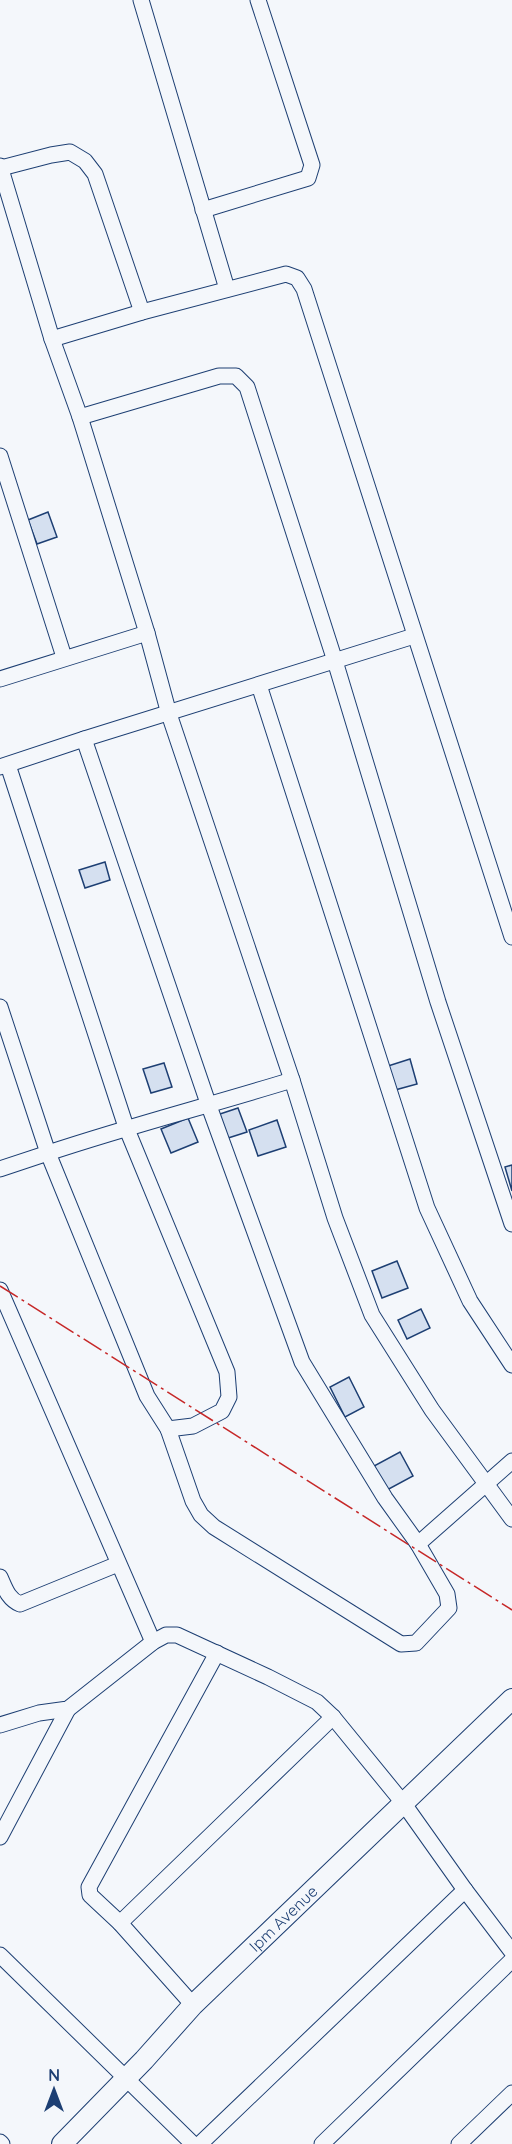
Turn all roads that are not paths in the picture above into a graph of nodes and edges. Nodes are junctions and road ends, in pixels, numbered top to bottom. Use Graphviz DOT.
graph roads {
  1 [pos="141,0"];
  2 [pos="258,0"];
  3 [pos="0,167"];
  4 [pos="203,210"];
  5 [pos="227,290"];
  6 [pos="141,312"];
  7 [pos="52,339"];
  8 [pos="80,417"];
  9 [pos="0,456"];
  10 [pos="147,633"];
  11 [pos="414,636"];
  12 [pos="64,657"];
  13 [pos="335,661"];
  14 [pos="0,679"];
  15 [pos="259,685"];
  16 [pos="169,714"];
  17 [pos="84,739"];
  18 [pos="4,766"];
  19 [pos="512,937"];
  20 [pos="0,1007"];
  21 [pos="292,1080"];
  22 [pos="209,1106"];
  23 [pos="126,1127"];
  24 [pos="48,1153"];
  25 [pos="0,1169"];
  26 [pos="512,1224"];
  27 [pos="0,1290"];
  28 [pos="512,1365"];
  29 [pos="168,1429"];
  30 [pos="512,1461"];
  31 [pos="486,1484"];
  32 [pos="512,1519"];
  33 [pos="417,1544"];
  34 [pos="118,1564"];
  35 [pos="0,1577"];
  36 [pos="153,1642"];
  37 [pos="217,1653"];
  38 [pos="512,1699"];
  39 [pos="68,1708"];
  40 [pos="333,1718"];
  41 [pos="0,1725"];
  42 [pos="404,1804"];
  43 [pos="0,1837"];
  44 [pos="465,1890"];
  45 [pos="120,1923"];
  46 [pos="512,1952"];
  47 [pos="0,1955"];
  48 [pos="512,1960"];
  49 [pos="193,2005"];
  50 [pos="125,2079"];
  51 [pos="512,2093"];
  52 [pos="62,2144"];
  53 [pos="194,2144"];
  54 [pos="200,2144"];
  55 [pos="322,2144"];
  56 [pos="459,2144"];
  1 -- 4 [label="street"];
  2 -- 4 [label="street"];
  3 -- 6 [label="street"];
  3 -- 7 [label="street"];
  4 -- 5 [label="street"];
  5 -- 6 [label="street"];
  5 -- 11 [label="street"];
  6 -- 7 [label="street"];
  7 -- 8 [label="street"];
  8 -- 10 [label="street"];
  8 -- 13 [label="street"];
  9 -- 12 [label="street"];
  10 -- 12 [label="street"];
  10 -- 16 [label="street"];
  11 -- 13 [label="street"];
  11 -- 19 [label="street"];
  12 -- 14 [label="street"];
  13 -- 15 [label="street"];
  13 -- 26 [label="street"];
  15 -- 16 [label="street"];
  15 -- 28 [label="street"];
  16 -- 17 [label="street"];
  16 -- 21 [label="street"];
  17 -- 18 [label="street"];
  17 -- 22 [label="street"];
  18 -- 23 [label="street"];
  20 -- 24 [label="street"];
  21 -- 22 [label="street"];
  21 -- 31 [label="street"];
  22 -- 23 [label="street"];
  22 -- 33 [label="street"];
  23 -- 24 [label="street"];
  23 -- 29 [label="street"];
  24 -- 25 [label="street"];
  24 -- 29 [label="street"];
  27 -- 34 [label="street"];
  29 -- 33 [label="street"];
  30 -- 31 [label="street"];
  31 -- 32 [label="street"];
  31 -- 33 [label="street"];
  34 -- 35 [label="street"];
  34 -- 36 [label="street"];
  36 -- 37 [label="street"];
  36 -- 39 [label="street"];
  37 -- 40 [label="street"];
  37 -- 45 [label="street"];
  38 -- 42 [label="street, Ipm Avenue"];
  39 -- 41 [label="street"];
  39 -- 43 [label="street"];
  40 -- 42 [label="street"];
  40 -- 45 [label="street"];
  42 -- 44 [label="street"];
  42 -- 49 [label="street, Ipm Avenue"];
  44 -- 46 [label="street"];
  44 -- 54 [label="street"];
  45 -- 49 [label="street"];
  47 -- 50 [label="street"];
  48 -- 55 [label="street"];
  49 -- 50 [label="street, Ipm Avenue"];
  50 -- 52 [label="street, Ipm Avenue"];
  50 -- 53 [label="street"];
  51 -- 56 [label="street"];
}
